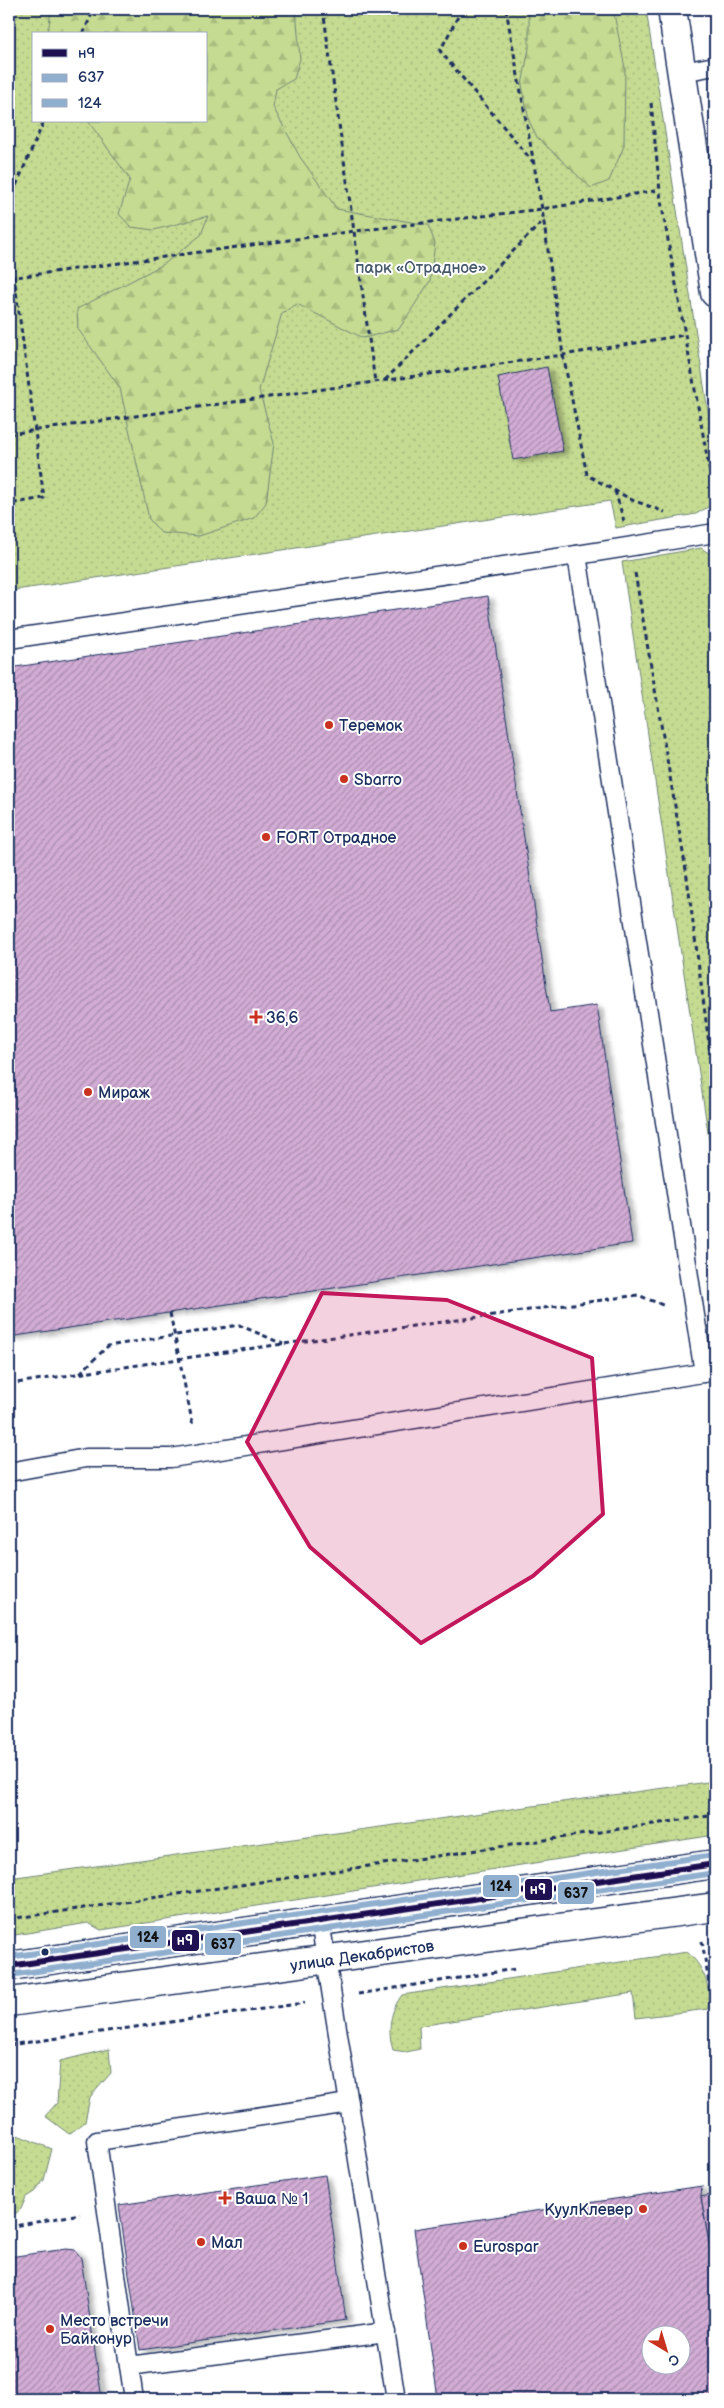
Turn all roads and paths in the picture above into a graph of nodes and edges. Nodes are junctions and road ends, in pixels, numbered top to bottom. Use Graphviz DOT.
graph roads {
  1 [pos="94,9"];
  2 [pos="323,9"];
  3 [pos="462,9"];
  4 [pos="506,9"];
  5 [pos="672,9"];
  6 [pos="84,32"];
  7 [pos="715,66"];
  8 [pos="682,72"];
  9 [pos="650,94"];
  10 [pos="44,122"];
  11 [pos="534,164"];
  12 [pos="660,190"];
  13 [pos="9,202"];
  14 [pos="542,209"];
  15 [pos="544,220"];
  16 [pos="355,231"];
  17 [pos="9,239"];
  18 [pos="9,278"];
  19 [pos="14,278"];
  20 [pos="715,293"];
  21 [pos="684,335"];
  22 [pos="563,355"];
  23 [pos="385,381"];
  24 [pos="375,382"];
  25 [pos="35,429"];
  26 [pos="9,434"];
  27 [pos="615,491"];
  28 [pos="715,501"];
  29 [pos="9,504"];
  30 [pos="669,513"];
  31 [pos="715,533"];
  32 [pos="631,546"];
  33 [pos="577,555"];
  34 [pos="9,639"];
  35 [pos="715,1089"];
  36 [pos="170,1313"];
  37 [pos="695,1318"];
  38 [pos="175,1335"];
  39 [pos="284,1344"];
  40 [pos="179,1359"];
  41 [pos="709,1372"];
  42 [pos="79,1374"];
  43 [pos="9,1384"];
  44 [pos="198,1454"];
  45 [pos="9,1472"];
  46 [pos="715,1815"];
  47 [pos="715,1864"];
  48 [pos="715,1907"];
  49 [pos="9,1919"];
  50 [pos="320,1921"];
  51 [pos="709,1938"];
  52 [pos="702,1939"];
  53 [pos="692,1941"];
  54 [pos="326,1960"];
  55 [pos="9,1966"];
  56 [pos="517,1969"];
  57 [pos="332,1998"];
  58 [pos="9,2002"];
  59 [pos="715,2019"];
  60 [pos="9,2045"];
  61 [pos="349,2102"];
  62 [pos="106,2210"];
  63 [pos="9,2227"];
  64 [pos="386,2332"];
  65 [pos="129,2366"];
  66 [pos="134,2399"];
  67 [pos="396,2399"];
  1 -- 6 [label="path"];
  2 -- 16 [label="path"];
  3 -- 11 [label="path"];
  4 -- 11 [label="path"];
  5 -- 8 [label="main road"];
  7 -- 8 [label="lane"];
  8 -- 20 [label="main road"];
  9 -- 12 [label="path"];
  10 -- 13 [label="path"];
  11 -- 14 [label="path"];
  12 -- 14 [label="path"];
  12 -- 21 [label="path"];
  14 -- 15 [label="path"];
  14 -- 16 [label="path"];
  15 -- 22 [label="path"];
  15 -- 23 [label="path"];
  16 -- 19 [label="path"];
  16 -- 24 [label="path"];
  17 -- 19 [label="path"];
  18 -- 19 [label="path"];
  19 -- 25 [label="path"];
  21 -- 22 [label="path"];
  21 -- 28 [label="path"];
  22 -- 23 [label="path"];
  22 -- 27 [label="path"];
  23 -- 24 [label="path"];
  24 -- 25 [label="path"];
  25 -- 26 [label="path"];
  25 -- 29 [label="path"];
  27 -- 30 [label="path"];
  27 -- 32 [label="path"];
  31 -- 32 [label="lane"];
  32 -- 33 [label="lane"];
  32 -- 35 [label="path"];
  33 -- 34 [label="lane"];
  33 -- 37 [label="lane"];
  36 -- 38 [label="path"];
  37 -- 39 [label="path"];
  37 -- 41 [label="lane"];
  38 -- 39 [label="path"];
  38 -- 40 [label="path"];
  38 -- 42 [label="path"];
  39 -- 40 [label="path"];
  40 -- 42 [label="path"];
  40 -- 44 [label="path"];
  41 -- 44 [label="lane"];
  42 -- 43 [label="path"];
  44 -- 45 [label="lane"];
  46 -- 49 [label="path"];
  47 -- 50 [label="main road"];
  48 -- 54 [label="main road, улица Декабристов"];
  50 -- 54 [label="lane"];
  50 -- 55 [label="main road"];
  51 -- 52 [label="path"];
  52 -- 53 [label="path"];
  52 -- 59 [label="path"];
  54 -- 57 [label="lane"];
  54 -- 58 [label="main road, улица Декабристов"];
  56 -- 57 [label="path"];
  57 -- 60 [label="path"];
  57 -- 61 [label="lane"];
  61 -- 62 [label="lane"];
  61 -- 64 [label="lane"];
  62 -- 63 [label="path"];
  62 -- 65 [label="lane"];
  64 -- 65 [label="lane"];
  64 -- 67 [label="lane"];
  65 -- 66 [label="lane"];
}
